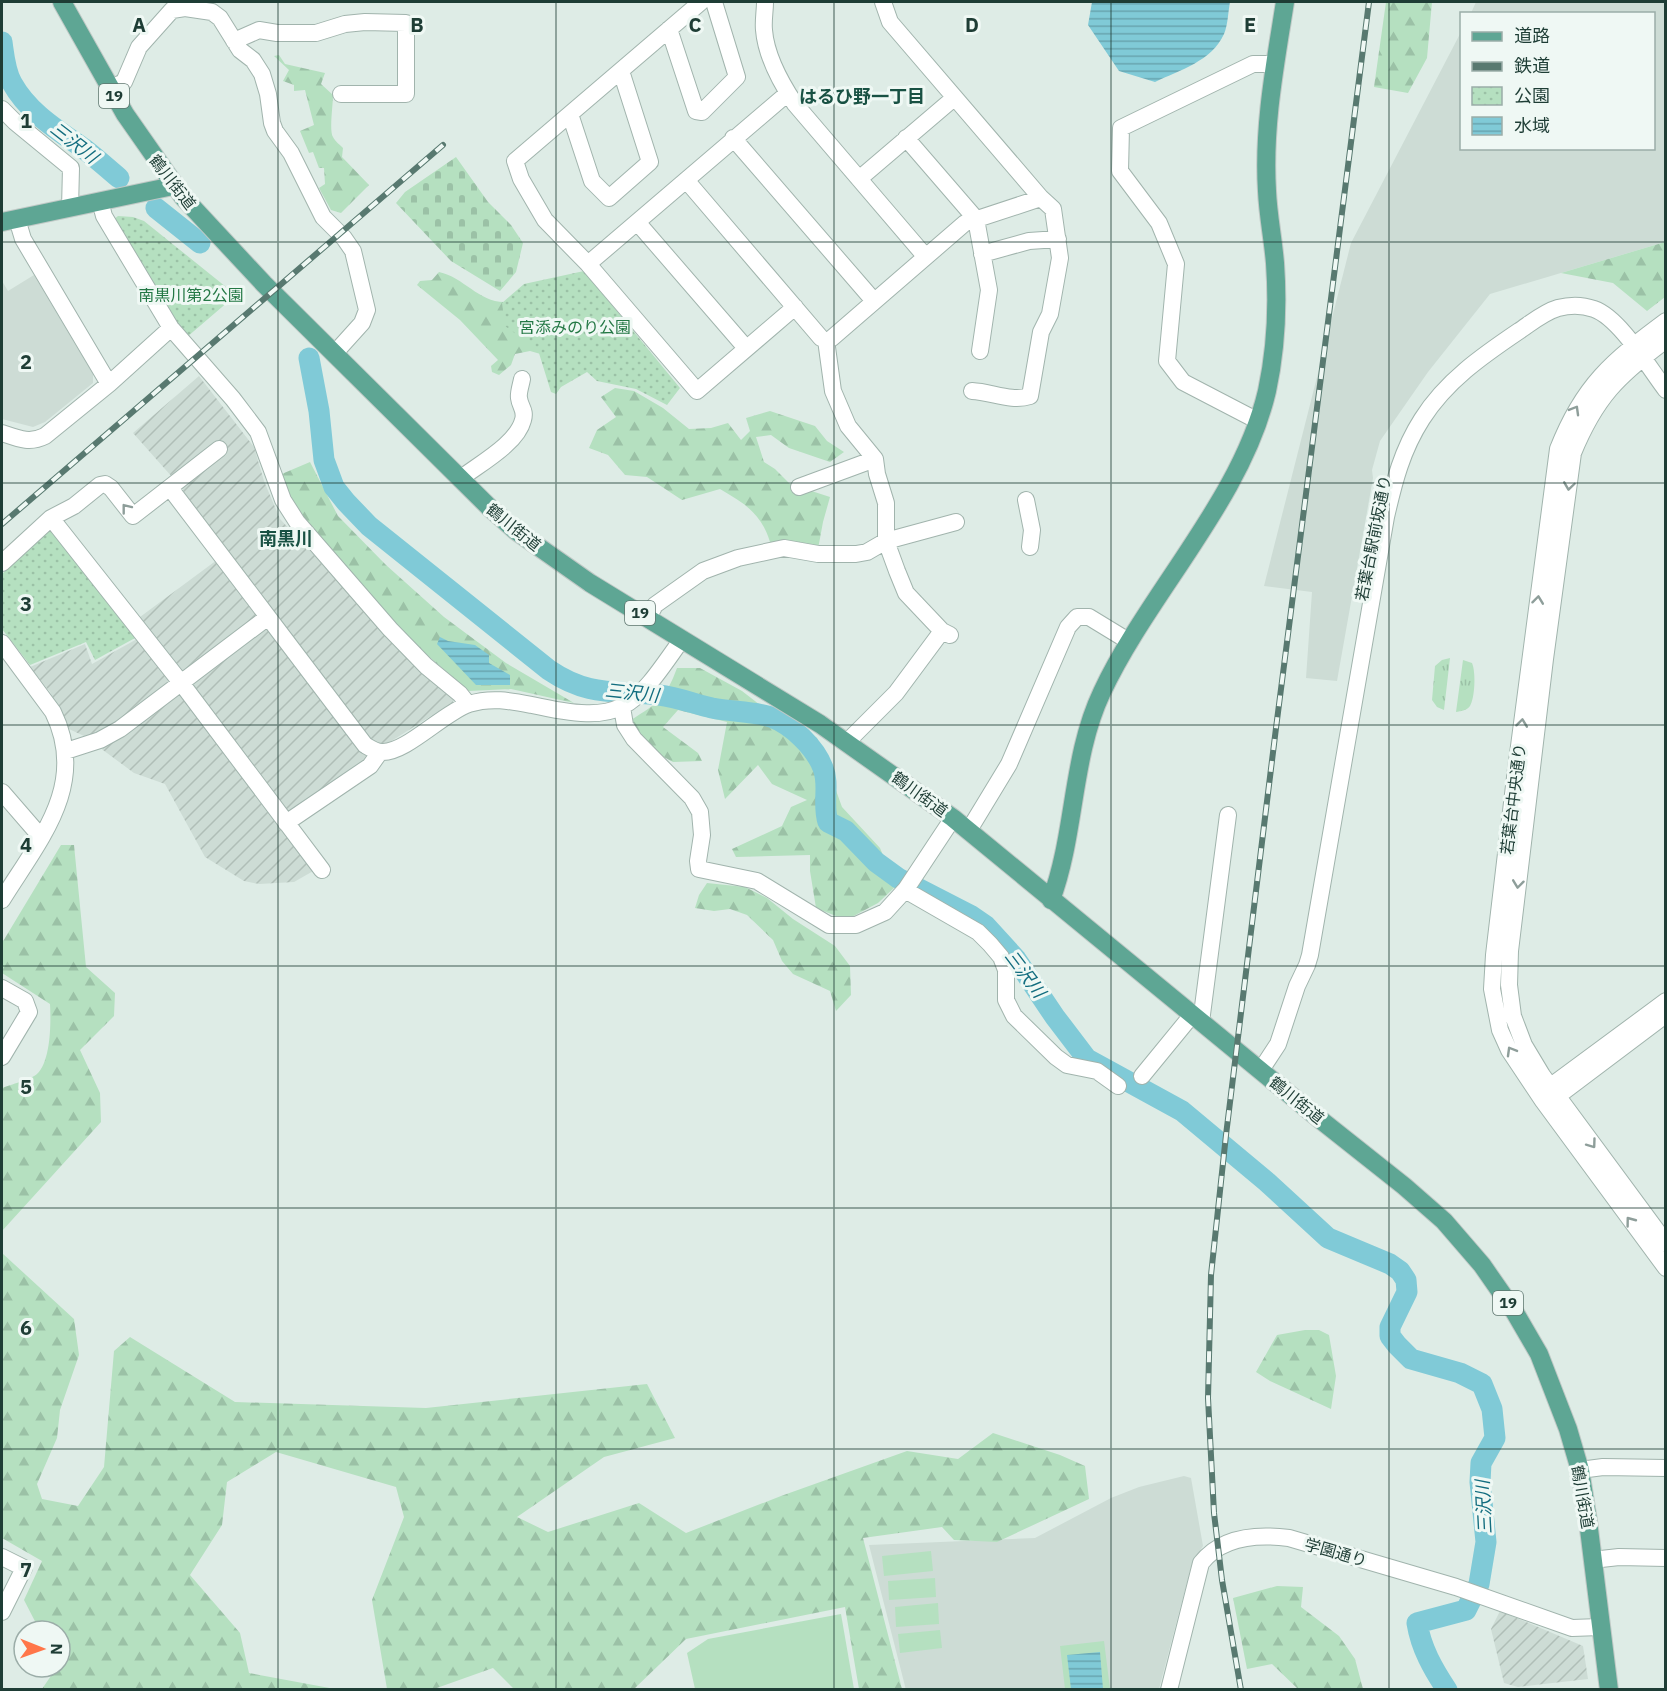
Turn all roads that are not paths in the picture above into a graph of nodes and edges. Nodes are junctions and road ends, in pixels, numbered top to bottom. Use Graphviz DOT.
graph roads {
  1 [pos="62,2"];
  2 [pos="702,2"];
  3 [pos="714,2"];
  4 [pos="765,2"];
  5 [pos="883,2"];
  6 [pos="1285,2"];
  7 [pos="669,29"];
  8 [pos="234,41"];
  9 [pos="1275,64"];
  10 [pos="621,71"];
  11 [pos="109,89"];
  12 [pos="788,93"];
  13 [pos="341,94"];
  14 [pos="954,98"];
  15 [pos="2,109"];
  16 [pos="570,114"];
  17 [pos="733,138"];
  18 [pos="906,138"];
  19 [pos="859,178"];
  20 [pos="686,180"];
  21 [pos="173,186"];
  22 [pos="1041,198"];
  23 [pos="100,201"];
  24 [pos="70,208"];
  25 [pos="976,219"];
  26 [pos="9,221"];
  27 [pos="637,222"];
  28 [pos="1058,239"];
  29 [pos="982,254"];
  30 [pos="926,256"];
  31 [pos="588,264"];
  32 [pos="874,301"];
  33 [pos="795,307"];
  34 [pos="1665,321"];
  35 [pos="171,328"];
  36 [pos="826,340"];
  37 [pos="1665,340"];
  38 [pos="746,348"];
  39 [pos="1642,348"];
  40 [pos="980,351"];
  41 [pos="334,354"];
  42 [pos="1665,372"];
  43 [pos="522,379"];
  44 [pos="109,384"];
  45 [pos="1665,390"];
  46 [pos="972,392"];
  47 [pos="1258,421"];
  48 [pos="2,434"];
  49 [pos="219,448"];
  50 [pos="875,459"];
  51 [pos="459,479"];
  52 [pos="799,487"];
  53 [pos="170,488"];
  54 [pos="1026,500"];
  55 [pos="51,518"];
  56 [pos="956,522"];
  57 [pos="886,542"];
  58 [pos="1029,547"];
  59 [pos="2,563"];
  60 [pos="268,617"];
  61 [pos="648,618"];
  62 [pos="682,639"];
  63 [pos="1130,642"];
  64 [pos="2,643"];
  65 [pos="182,684"];
  66 [pos="468,704"];
  67 [pos="624,706"];
  68 [pos="847,742"];
  69 [pos="66,751"];
  70 [pos="380,752"];
  71 [pos="2,792"];
  72 [pos="1228,815"];
  73 [pos="953,818"];
  74 [pos="286,823"];
  75 [pos="969,830"];
  76 [pos="41,837"];
  77 [pos="322,870"];
  78 [pos="909,884"];
  79 [pos="2,900"];
  80 [pos="1051,900"];
  81 [pos="1297,986"];
  82 [pos="2,988"];
  83 [pos="1665,1001"];
  84 [pos="1665,1015"];
  85 [pos="1197,1018"];
  86 [pos="2,1057"];
  87 [pos="1261,1070"];
  88 [pos="1142,1076"];
  89 [pos="1118,1086"];
  90 [pos="1551,1094"];
  91 [pos="1665,1243"];
  92 [pos="1665,1268"];
  93 [pos="1665,1468"];
  94 [pos="1580,1470"];
  95 [pos="2,1557"];
  96 [pos="1665,1558"];
  97 [pos="1592,1560"];
  98 [pos="2,1612"];
  99 [pos="1600,1627"];
  100 [pos="1169,1689"];
  101 [pos="1609,1689"];
  1 -- 11 [label="main road, 鶴川街道 / 19"];
  2 -- 7 [label="street"];
  3 -- 7 [label="street"];
  4 -- 12 [label="street"];
  5 -- 14 [label="street"];
  6 -- 9 [label="main road"];
  7 -- 10 [label="street"];
  8 -- 11 [label="street"];
  8 -- 13 [label="street"];
  8 -- 41 [label="street"];
  9 -- 47 [label="main road"];
  9 -- 47 [label="street"];
  10 -- 16 [label="street"];
  10 -- 16 [label="street"];
  11 -- 21 [label="main road, 鶴川街道 / 19"];
  12 -- 17 [label="street"];
  12 -- 19 [label="street"];
  14 -- 18 [label="street"];
  14 -- 22 [label="street"];
  15 -- 24 [label="street"];
  16 -- 31 [label="street"];
  17 -- 20 [label="street"];
  17 -- 32 [label="street"];
  18 -- 19 [label="street"];
  18 -- 25 [label="street"];
  19 -- 30 [label="street"];
  20 -- 27 [label="street"];
  20 -- 33 [label="street"];
  21 -- 23 [label="main road"];
  21 -- 41 [label="main road, 鶴川街道 / 19"];
  22 -- 25 [label="street"];
  22 -- 28 [label="street"];
  23 -- 24 [label="main road"];
  23 -- 35 [label="street"];
  24 -- 26 [label="main road"];
  25 -- 29 [label="street"];
  25 -- 30 [label="street"];
  26 -- 44 [label="street"];
  27 -- 31 [label="street"];
  27 -- 38 [label="street"];
  28 -- 29 [label="street"];
  28 -- 46 [label="street"];
  29 -- 40 [label="street"];
  30 -- 32 [label="street"];
  31 -- 38 [label="street"];
  32 -- 36 [label="street"];
  33 -- 36 [label="street"];
  33 -- 38 [label="street"];
  34 -- 39 [label="street, 若葉台中央通り"];
  35 -- 44 [label="street"];
  35 -- 66 [label="street"];
  36 -- 50 [label="street"];
  37 -- 39 [label="street, 若葉台中央通り"];
  39 -- 42 [label="street"];
  39 -- 45 [label="street"];
  39 -- 81 [label="street, 若葉台駅前坂通り"];
  39 -- 81 [label="street, 若葉台駅前坂通り"];
  39 -- 90 [label="street, 若葉台中央通り"];
  41 -- 51 [label="main road, 鶴川街道 / 19"];
  43 -- 51 [label="street"];
  44 -- 48 [label="street"];
  47 -- 63 [label="main road"];
  49 -- 53 [label="street"];
  50 -- 52 [label="street"];
  50 -- 57 [label="street"];
  51 -- 61 [label="main road, 鶴川街道 / 19"];
  53 -- 55 [label="street, one-way"];
  53 -- 60 [label="street"];
  54 -- 58 [label="street"];
  55 -- 59 [label="street"];
  55 -- 65 [label="street"];
  56 -- 57 [label="street"];
  57 -- 61 [label="street"];
  57 -- 68 [label="street"];
  60 -- 65 [label="street"];
  60 -- 70 [label="street"];
  61 -- 62 [label="main road, 鶴川街道 / 19"];
  62 -- 67 [label="street"];
  62 -- 68 [label="main road, 鶴川街道 / 19"];
  63 -- 75 [label="street"];
  63 -- 80 [label="main road"];
  64 -- 69 [label="street"];
  65 -- 69 [label="street"];
  65 -- 74 [label="street"];
  66 -- 67 [label="street"];
  66 -- 70 [label="street"];
  67 -- 78 [label="street"];
  68 -- 73 [label="main road, 鶴川街道 / 19"];
  69 -- 76 [label="street"];
  70 -- 74 [label="street"];
  71 -- 76 [label="street"];
  72 -- 85 [label="street"];
  73 -- 75 [label="main road, 鶴川街道 / 19"];
  73 -- 78 [label="street"];
  74 -- 77 [label="street"];
  75 -- 80 [label="main road, 鶴川街道 / 19"];
  76 -- 79 [label="street"];
  78 -- 89 [label="street"];
  80 -- 85 [label="main road, 鶴川街道 / 19"];
  81 -- 87 [label="street"];
  82 -- 86 [label="street"];
  83 -- 90 [label="street"];
  84 -- 90 [label="street"];
  85 -- 87 [label="main road, 鶴川街道 / 19"];
  85 -- 88 [label="street"];
  87 -- 94 [label="main road, 鶴川街道 / 19"];
  90 -- 91 [label="street, 若葉台中央通り, one-way"];
  92 -- 90 [label="street, 若葉台中央通り, one-way"];
  93 -- 94 [label="street"];
  94 -- 97 [label="main road, 鶴川街道 / 19"];
  95 -- 98 [label="street"];
  96 -- 97 [label="street"];
  97 -- 99 [label="main road, 鶴川街道 / 19"];
  99 -- 100 [label="street, 学園通り"];
  99 -- 101 [label="main road, 鶴川街道 / 19"];
}
